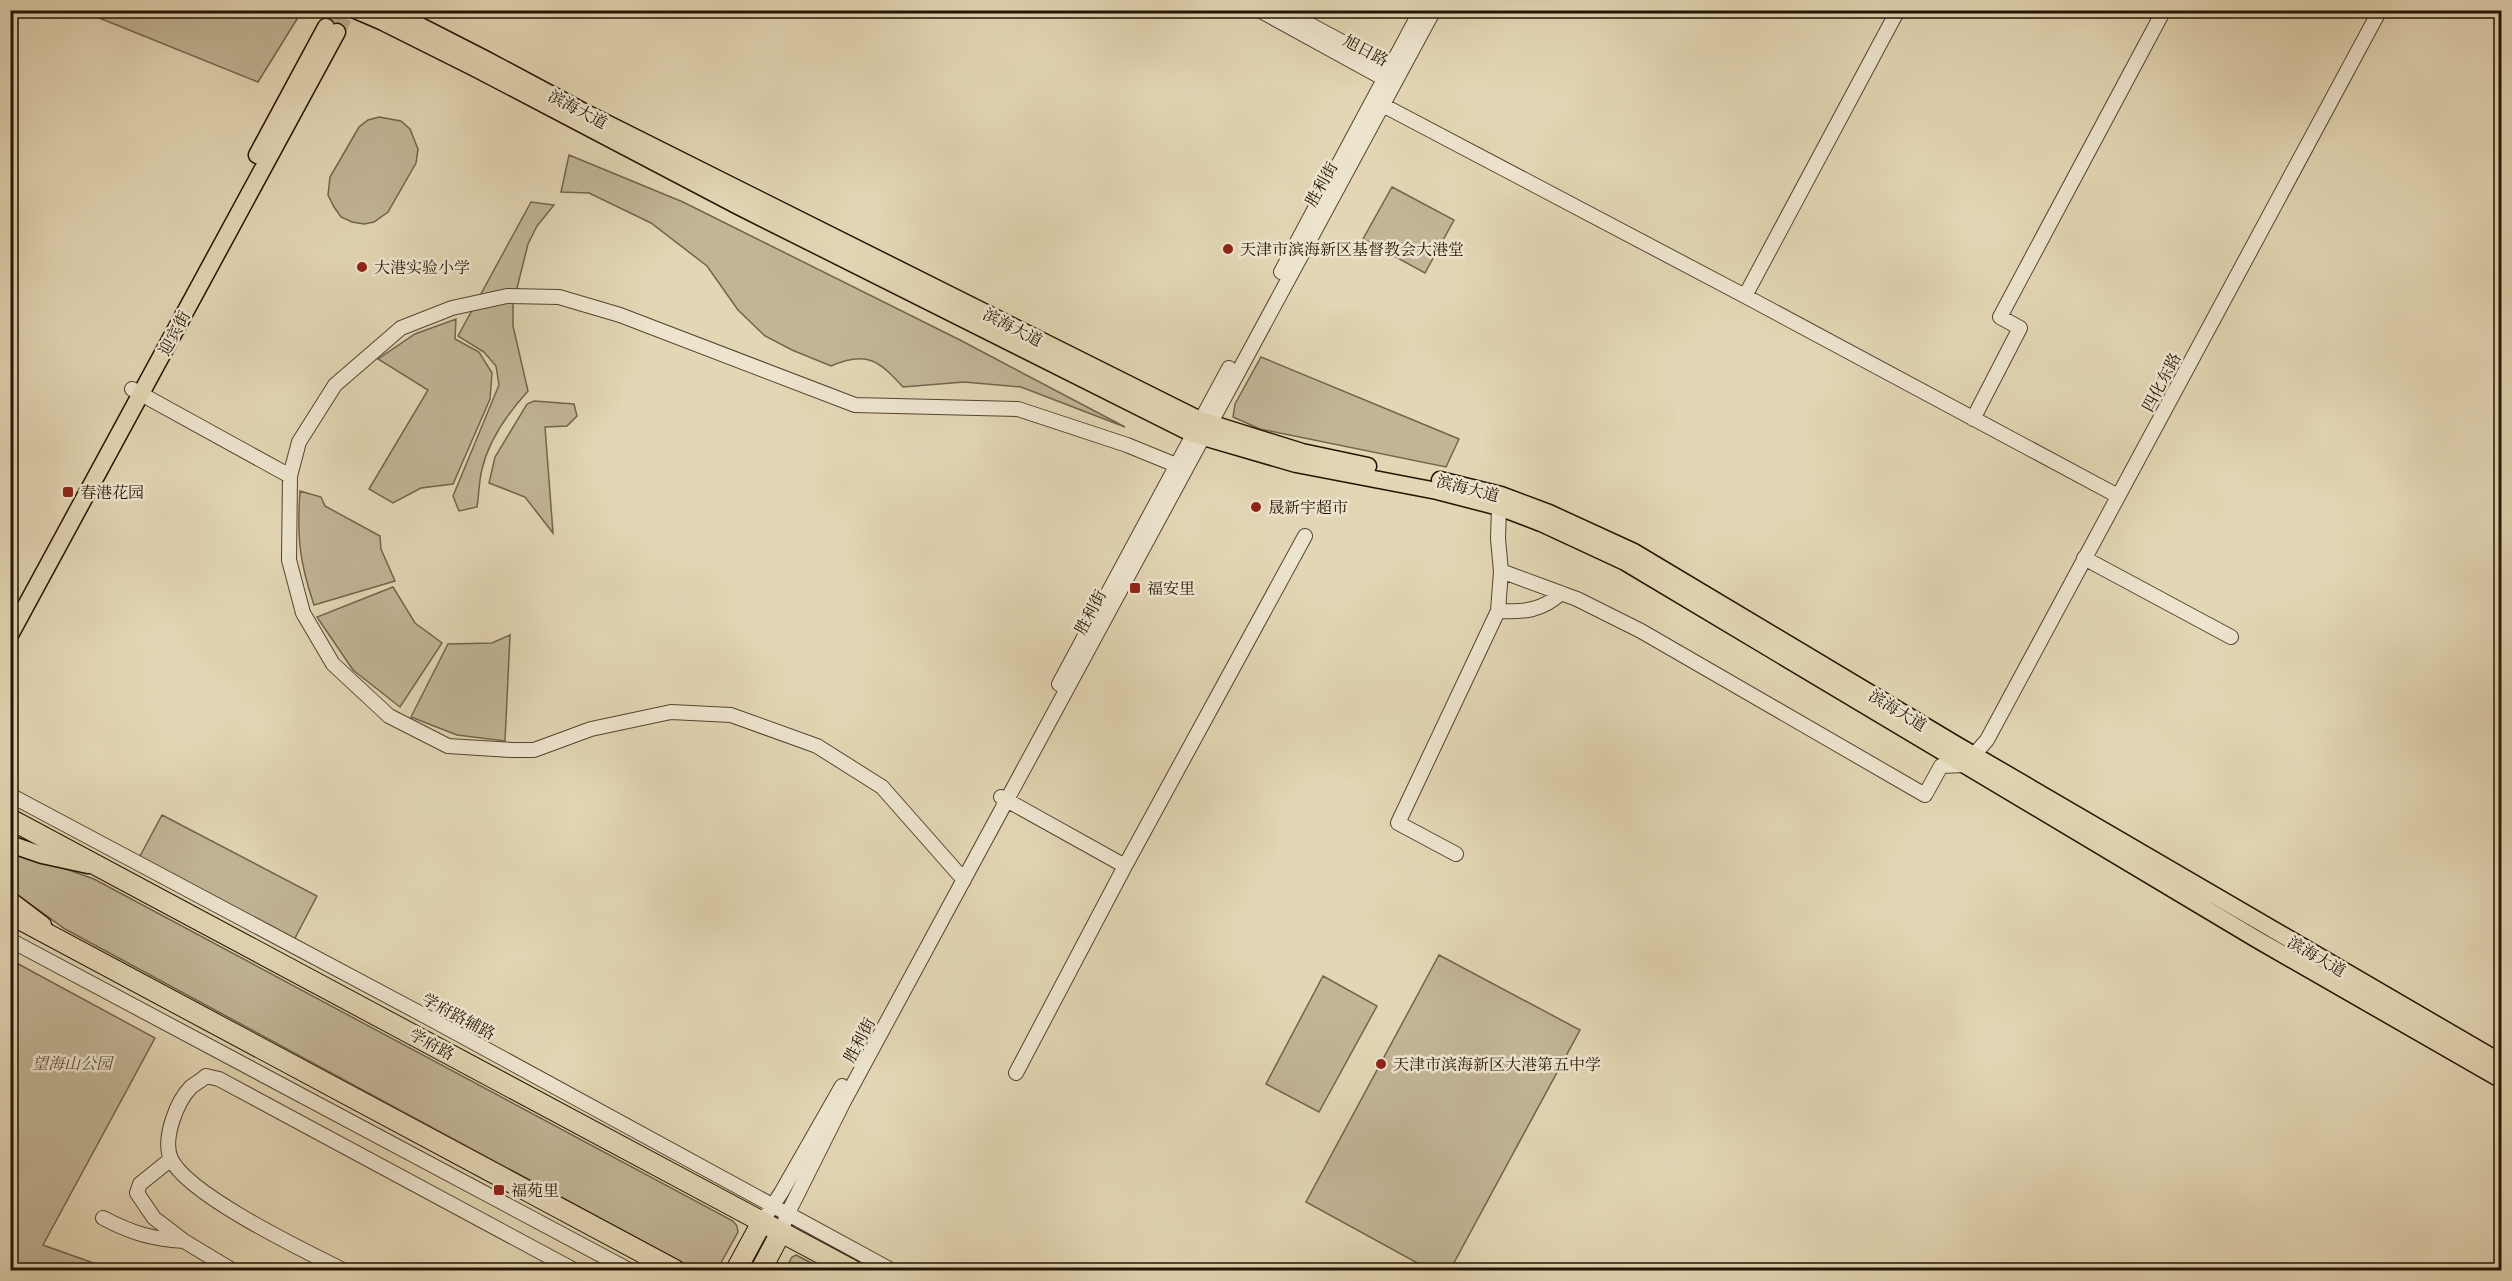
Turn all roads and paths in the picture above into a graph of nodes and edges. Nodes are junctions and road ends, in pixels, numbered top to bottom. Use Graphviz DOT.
graph roads {
  1 [pos="355,10"];
  2 [pos="1259,10"];
  3 [pos="1421,10"];
  4 [pos="1434,10"];
  5 [pos="1898,10"];
  6 [pos="2164,10"];
  7 [pos="2380,10"];
  8 [pos="387,14"];
  9 [pos="1286,14"];
  10 [pos="331,29"];
  11 [pos="1392,76"];
  12 [pos="1378,103"];
  13 [pos="1745,296"];
  14 [pos="137,391"];
  15 [pos="1973,419"];
  16 [pos="1201,429"];
  17 [pos="1176,465"];
  18 [pos="290,476"];
  19 [pos="2118,496"];
  20 [pos="1499,507"];
  21 [pos="1305,536"];
  22 [pos="2084,558"];
  23 [pos="1501,571"];
  24 [pos="1561,593"];
  25 [pos="1498,611"];
  26 [pos="10,615"];
  27 [pos="10,635"];
  28 [pos="2231,637"];
  29 [pos="1970,760"];
  30 [pos="10,795"];
  31 [pos="1004,798"];
  32 [pos="10,819"];
  33 [pos="10,844"];
  34 [pos="1456,854"];
  35 [pos="1125,866"];
  36 [pos="104,869"];
  37 [pos="961,876"];
  38 [pos="10,900"];
  39 [pos="10,914"];
  40 [pos="10,940"];
  41 [pos="71,947"];
  42 [pos="2502,1063"];
  43 [pos="1016,1073"];
  44 [pos="2502,1080"];
  45 [pos="171,1159"];
  46 [pos="767,1214"];
  47 [pos="103,1218"];
  48 [pos="784,1224"];
  49 [pos="184,1240"];
  50 [pos="232,1270"];
  51 [pos="343,1270"];
  52 [pos="574,1270"];
  53 [pos="629,1270"];
  54 [pos="675,1270"];
  55 [pos="736,1270"];
  56 [pos="761,1270"];
  57 [pos="852,1270"];
  58 [pos="891,1270"];
  1 -- 8 [label="main road"];
  2 -- 9 [label="street, 旭日路"];
  3 -- 11 [label="street, 胜利街"];
  4 -- 11 [label="street, 胜利街"];
  5 -- 13 [label="street"];
  6 -- 15 [label="street"];
  7 -- 19 [label="street, 四化东路"];
  8 -- 16 [label="main road, 滨海大道"];
  8 -- 16 [label="main road, 滨海大道"];
  9 -- 11 [label="street, 旭日路"];
  10 -- 14 [label="main road, 迎宾街"];
  11 -- 12 [label="street, 胜利街"];
  12 -- 13 [label="street"];
  12 -- 16 [label="street, 胜利街"];
  13 -- 15 [label="street"];
  14 -- 18 [label="street"];
  14 -- 26 [label="main road, 迎宾街"];
  14 -- 27 [label="main road, 迎宾街"];
  15 -- 19 [label="street"];
  16 -- 17 [label="street, 胜利街"];
  16 -- 20 [label="main road, 滨海大道"];
  16 -- 29 [label="main road, 滨海大道"];
  16 -- 31 [label="street, 胜利街"];
  17 -- 18 [label="street"];
  17 -- 31 [label="street, 胜利街"];
  18 -- 37 [label="street"];
  19 -- 22 [label="street, 四化东路"];
  20 -- 23 [label="street"];
  20 -- 29 [label="main road, 滨海大道"];
  21 -- 35 [label="street"];
  22 -- 28 [label="street"];
  22 -- 29 [label="street, 四化东路"];
  23 -- 24 [label="street"];
  23 -- 25 [label="street"];
  24 -- 25 [label="street"];
  24 -- 29 [label="street"];
  25 -- 34 [label="street"];
  29 -- 42 [label="main road, 滨海大道"];
  29 -- 44 [label="main road, 滨海大道"];
  30 -- 46 [label="street, 学府路辅路"];
  31 -- 35 [label="street"];
  31 -- 37 [label="street, 胜利街"];
  32 -- 36 [label="highway, 学府路"];
  33 -- 36 [label="main road"];
  35 -- 43 [label="street"];
  36 -- 46 [label="highway, 学府路"];
  37 -- 46 [label="street, 胜利街"];
  37 -- 48 [label="street, 胜利街"];
  38 -- 41 [label="main road"];
  39 -- 41 [label="highway"];
  40 -- 53 [label="street"];
  41 -- 54 [label="highway"];
  45 -- 49 [label="street"];
  45 -- 51 [label="street"];
  45 -- 52 [label="street"];
  46 -- 48 [label="highway, 学府路"];
  46 -- 55 [label="highway"];
  47 -- 49 [label="street"];
  48 -- 56 [label="highway"];
  48 -- 57 [label="highway, 学府路"];
  48 -- 58 [label="street"];
  49 -- 50 [label="street"];
}
